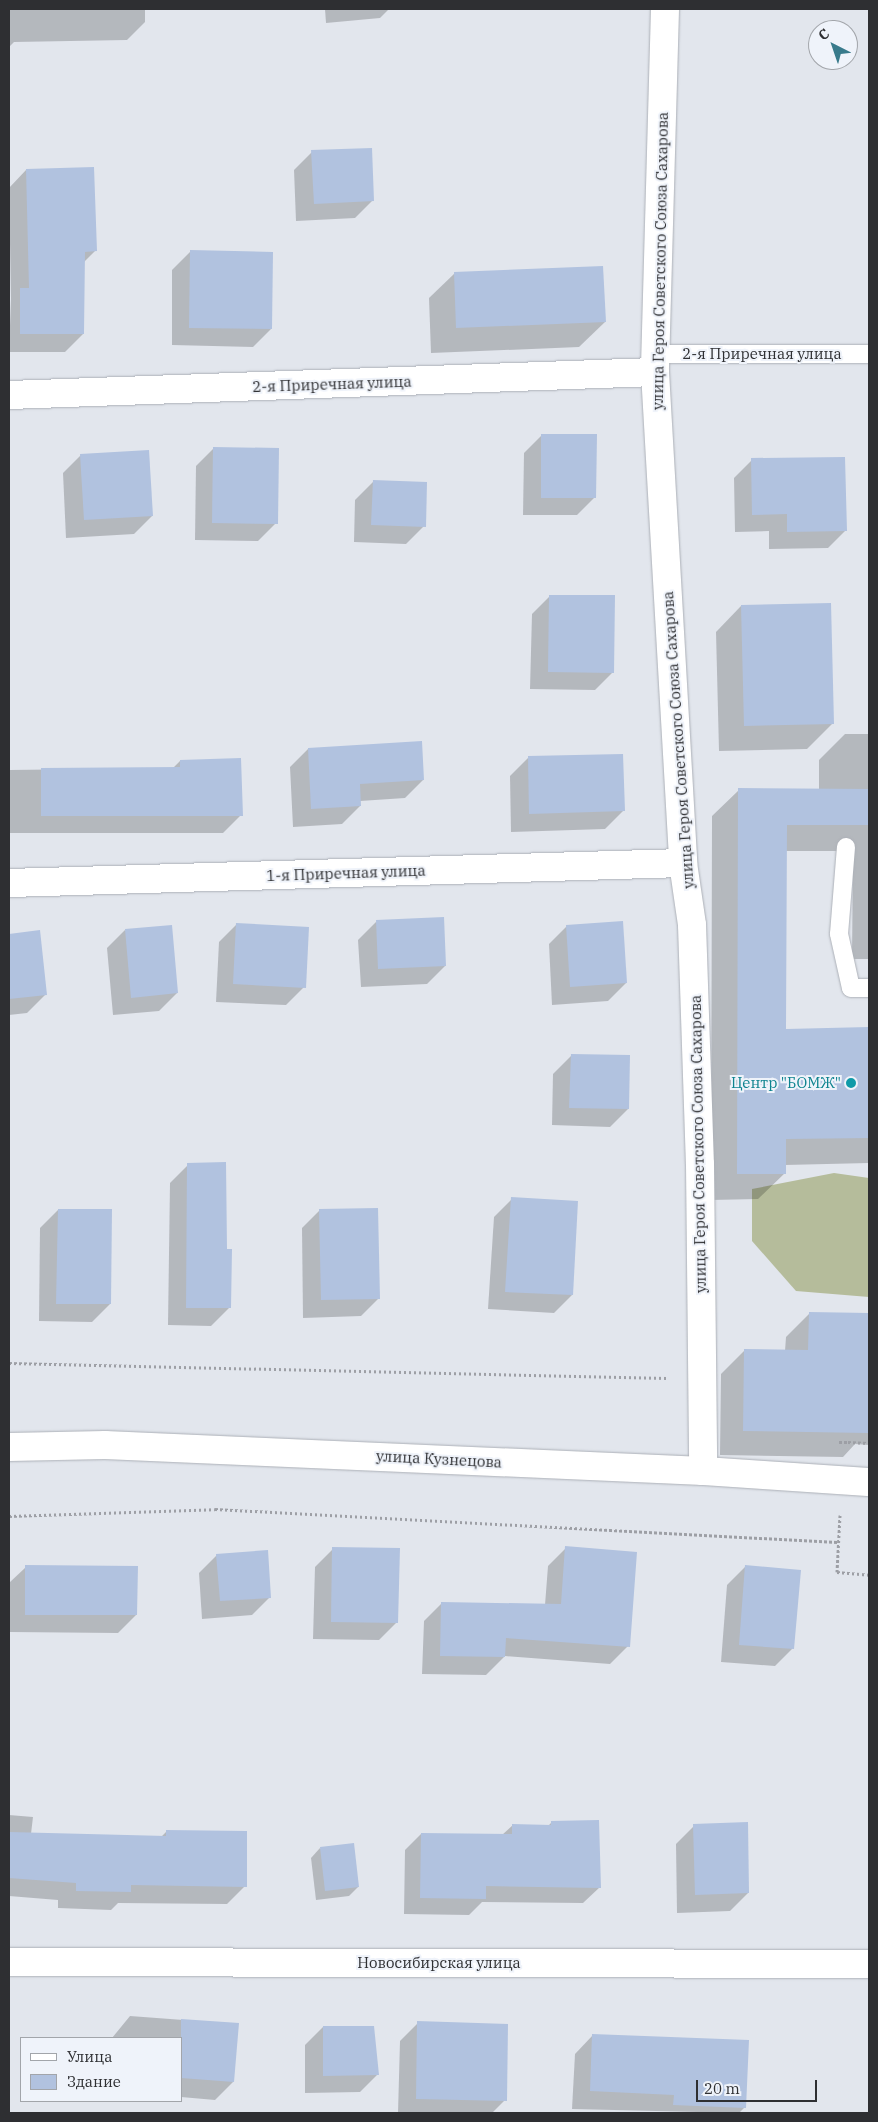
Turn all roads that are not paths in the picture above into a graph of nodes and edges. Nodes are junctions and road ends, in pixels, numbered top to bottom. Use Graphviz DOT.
graph roads {
  1 [pos="665,9"];
  2 [pos="869,354"];
  3 [pos="655,363"];
  4 [pos="9,395"];
  5 [pos="846,846"];
  6 [pos="683,863"];
  7 [pos="9,883"];
  8 [pos="869,988"];
  9 [pos="9,1447"];
  10 [pos="703,1471"];
  11 [pos="869,1482"];
  12 [pos="9,1962"];
  13 [pos="869,1964"];
  1 -- 3 [label="street, улица Героя Советского Союза Сахарова"];
  2 -- 3 [label="lane, 2-я Приречная улица"];
  3 -- 4 [label="street, 2-я Приречная улица"];
  3 -- 6 [label="street, улица Героя Советского Союза Сахарова"];
  5 -- 8 [label="lane"];
  6 -- 7 [label="street, 1-я Приречная улица"];
  6 -- 10 [label="street, улица Героя Советского Союза Сахарова"];
  9 -- 10 [label="street, улица Кузнецова"];
  10 -- 11 [label="street, улица Кузнецова"];
  12 -- 13 [label="street, Новосибирская улица"];
}
